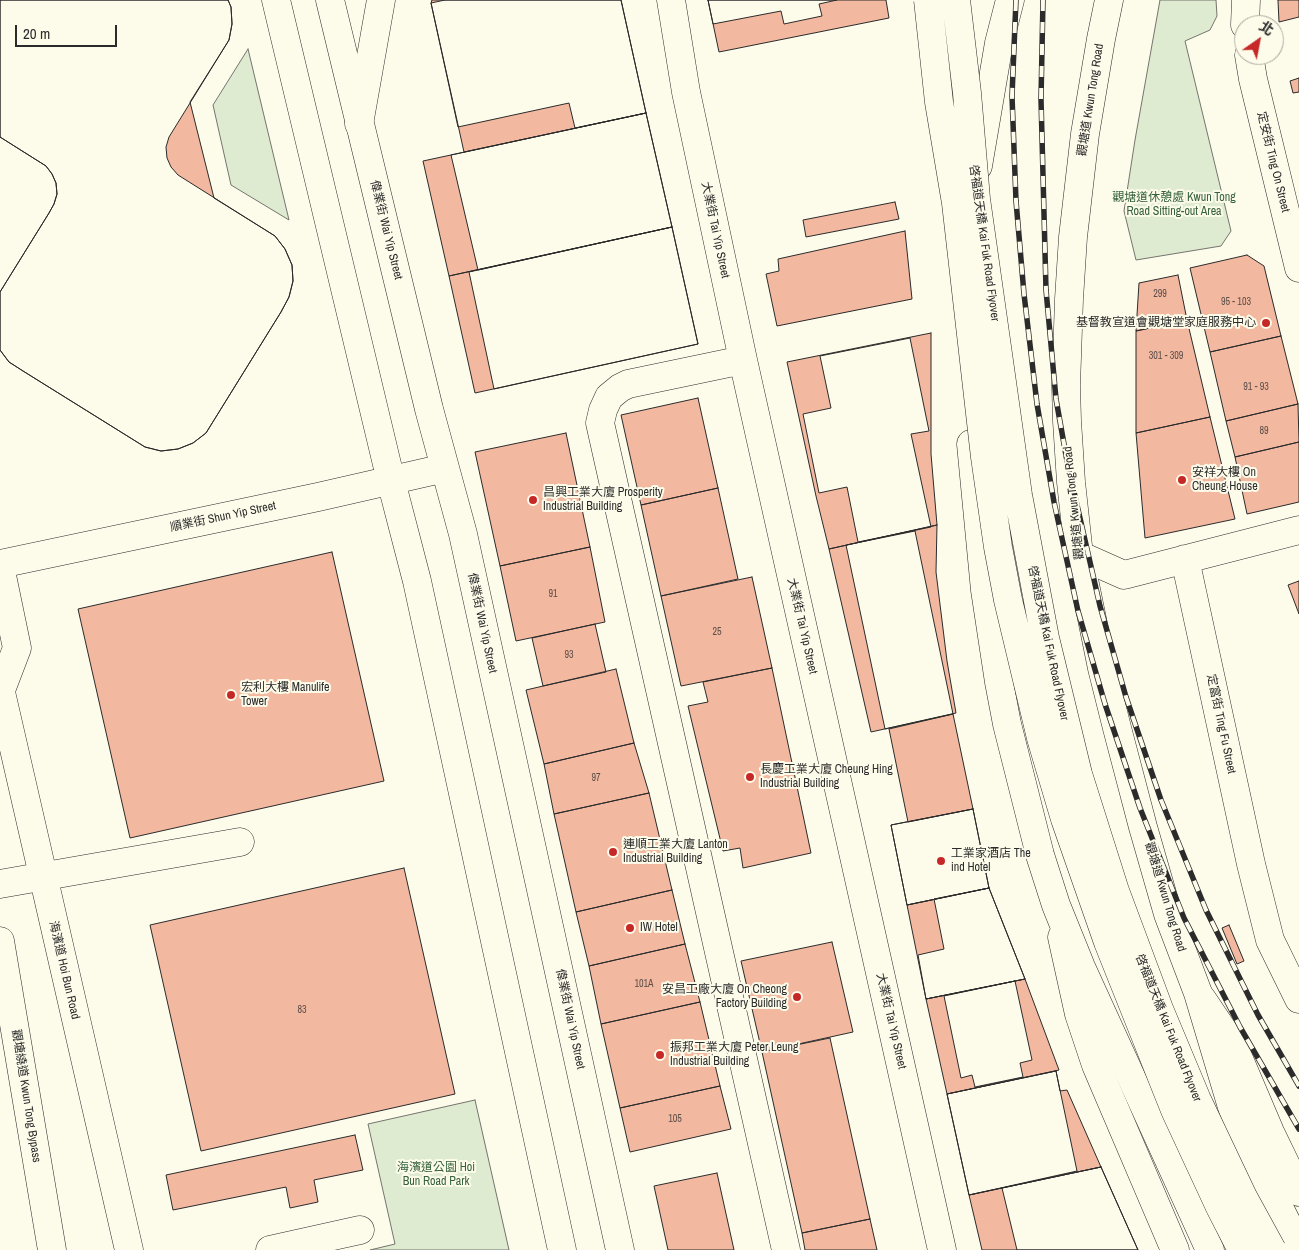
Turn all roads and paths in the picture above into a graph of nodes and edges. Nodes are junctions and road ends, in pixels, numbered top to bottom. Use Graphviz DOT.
graph roads {
  1 [pos="276,0"];
  2 [pos="330,0"];
  3 [pos="381,0"];
  4 [pos="671,0"];
  5 [pos="928,0"];
  6 [pos="956,0"];
  7 [pos="1010,0"];
  8 [pos="1110,0"];
  9 [pos="1246,0"];
  10 [pos="1245,15"];
  11 [pos="1251,65"];
  12 [pos="359,124"];
  13 [pos="1299,268"];
  14 [pos="743,360"];
  15 [pos="445,468"];
  16 [pos="391,480"];
  17 [pos="1299,530"];
  18 [pos="1079,556"];
  19 [pos="1185,558"];
  20 [pos="0,565"];
  21 [pos="0,689"];
  22 [pos="240,842"];
  23 [pos="43,875"];
  24 [pos="0,884"];
  25 [pos="1056,905"];
  26 [pos="0,941"];
  27 [pos="1198,993"];
  28 [pos="1299,999"];
  29 [pos="1299,1192"];
  30 [pos="360,1230"];
  31 [pos="1299,1247"];
  32 [pos="52,1250"];
  33 [pos="129,1250"];
  34 [pos="270,1250"];
  35 [pos="562,1250"];
  36 [pos="620,1250"];
  37 [pos="786,1250"];
  38 [pos="942,1250"];
  39 [pos="1175,1250"];
  40 [pos="1210,1250"];
  41 [pos="1242,1250"];
  42 [pos="1272,1250"];
  1 -- 16 [label="main road"];
  2 -- 12 [label="main road, 偉業街 Wai Yip Street"];
  3 -- 12 [label="main road"];
  4 -- 14 [label="main road, 大業街 Tai Yip Street"];
  5 -- 41 [label="main road, 啓福道天橋 Kai Fuk Road Flyover, bridge"];
  6 -- 42 [label="main road, 啓福道天橋 Kai Fuk Road Flyover, bridge"];
  7 -- 25 [label="main road"];
  8 -- 18 [label="main road, 觀塘道 Kwun Tong Road"];
  9 -- 10 [label="main road"];
  11 -- 13 [label="main road, 定安街 Ting On Street"];
  12 -- 15 [label="main road, 偉業街 Wai Yip Street"];
  14 -- 37 [label="main road"];
  14 -- 38 [label="main road, 大業街 Tai Yip Street"];
  15 -- 16 [label="main road, 順業街 Shun Yip Street"];
  15 -- 36 [label="main road, 偉業街 Wai Yip Street"];
  16 -- 20 [label="main road, 順業街 Shun Yip Street"];
  16 -- 35 [label="main road"];
  17 -- 19 [label="main road"];
  18 -- 19 [label="main road"];
  18 -- 27 [label="main road, 觀塘道 Kwun Tong Road"];
  19 -- 28 [label="main road, 定富街 Ting Fu Street"];
  20 -- 21 [label="main road, 海濱道 Hoi Bun Road"];
  21 -- 23 [label="main road, 海濱道 Hoi Bun Road"];
  22 -- 23 [label="main road"];
  23 -- 24 [label="main road"];
  23 -- 33 [label="main road, 海濱道 Hoi Bun Road"];
  25 -- 39 [label="main road"];
  25 -- 40 [label="main road"];
  26 -- 32 [label="main road, 觀塘繞道 Kwun Tong Bypass"];
  27 -- 29 [label="main road, 觀塘道 Kwun Tong Road"];
  27 -- 31 [label="main road, 觀塘道 Kwun Tong Road"];
  30 -- 34 [label="main road"];
}
